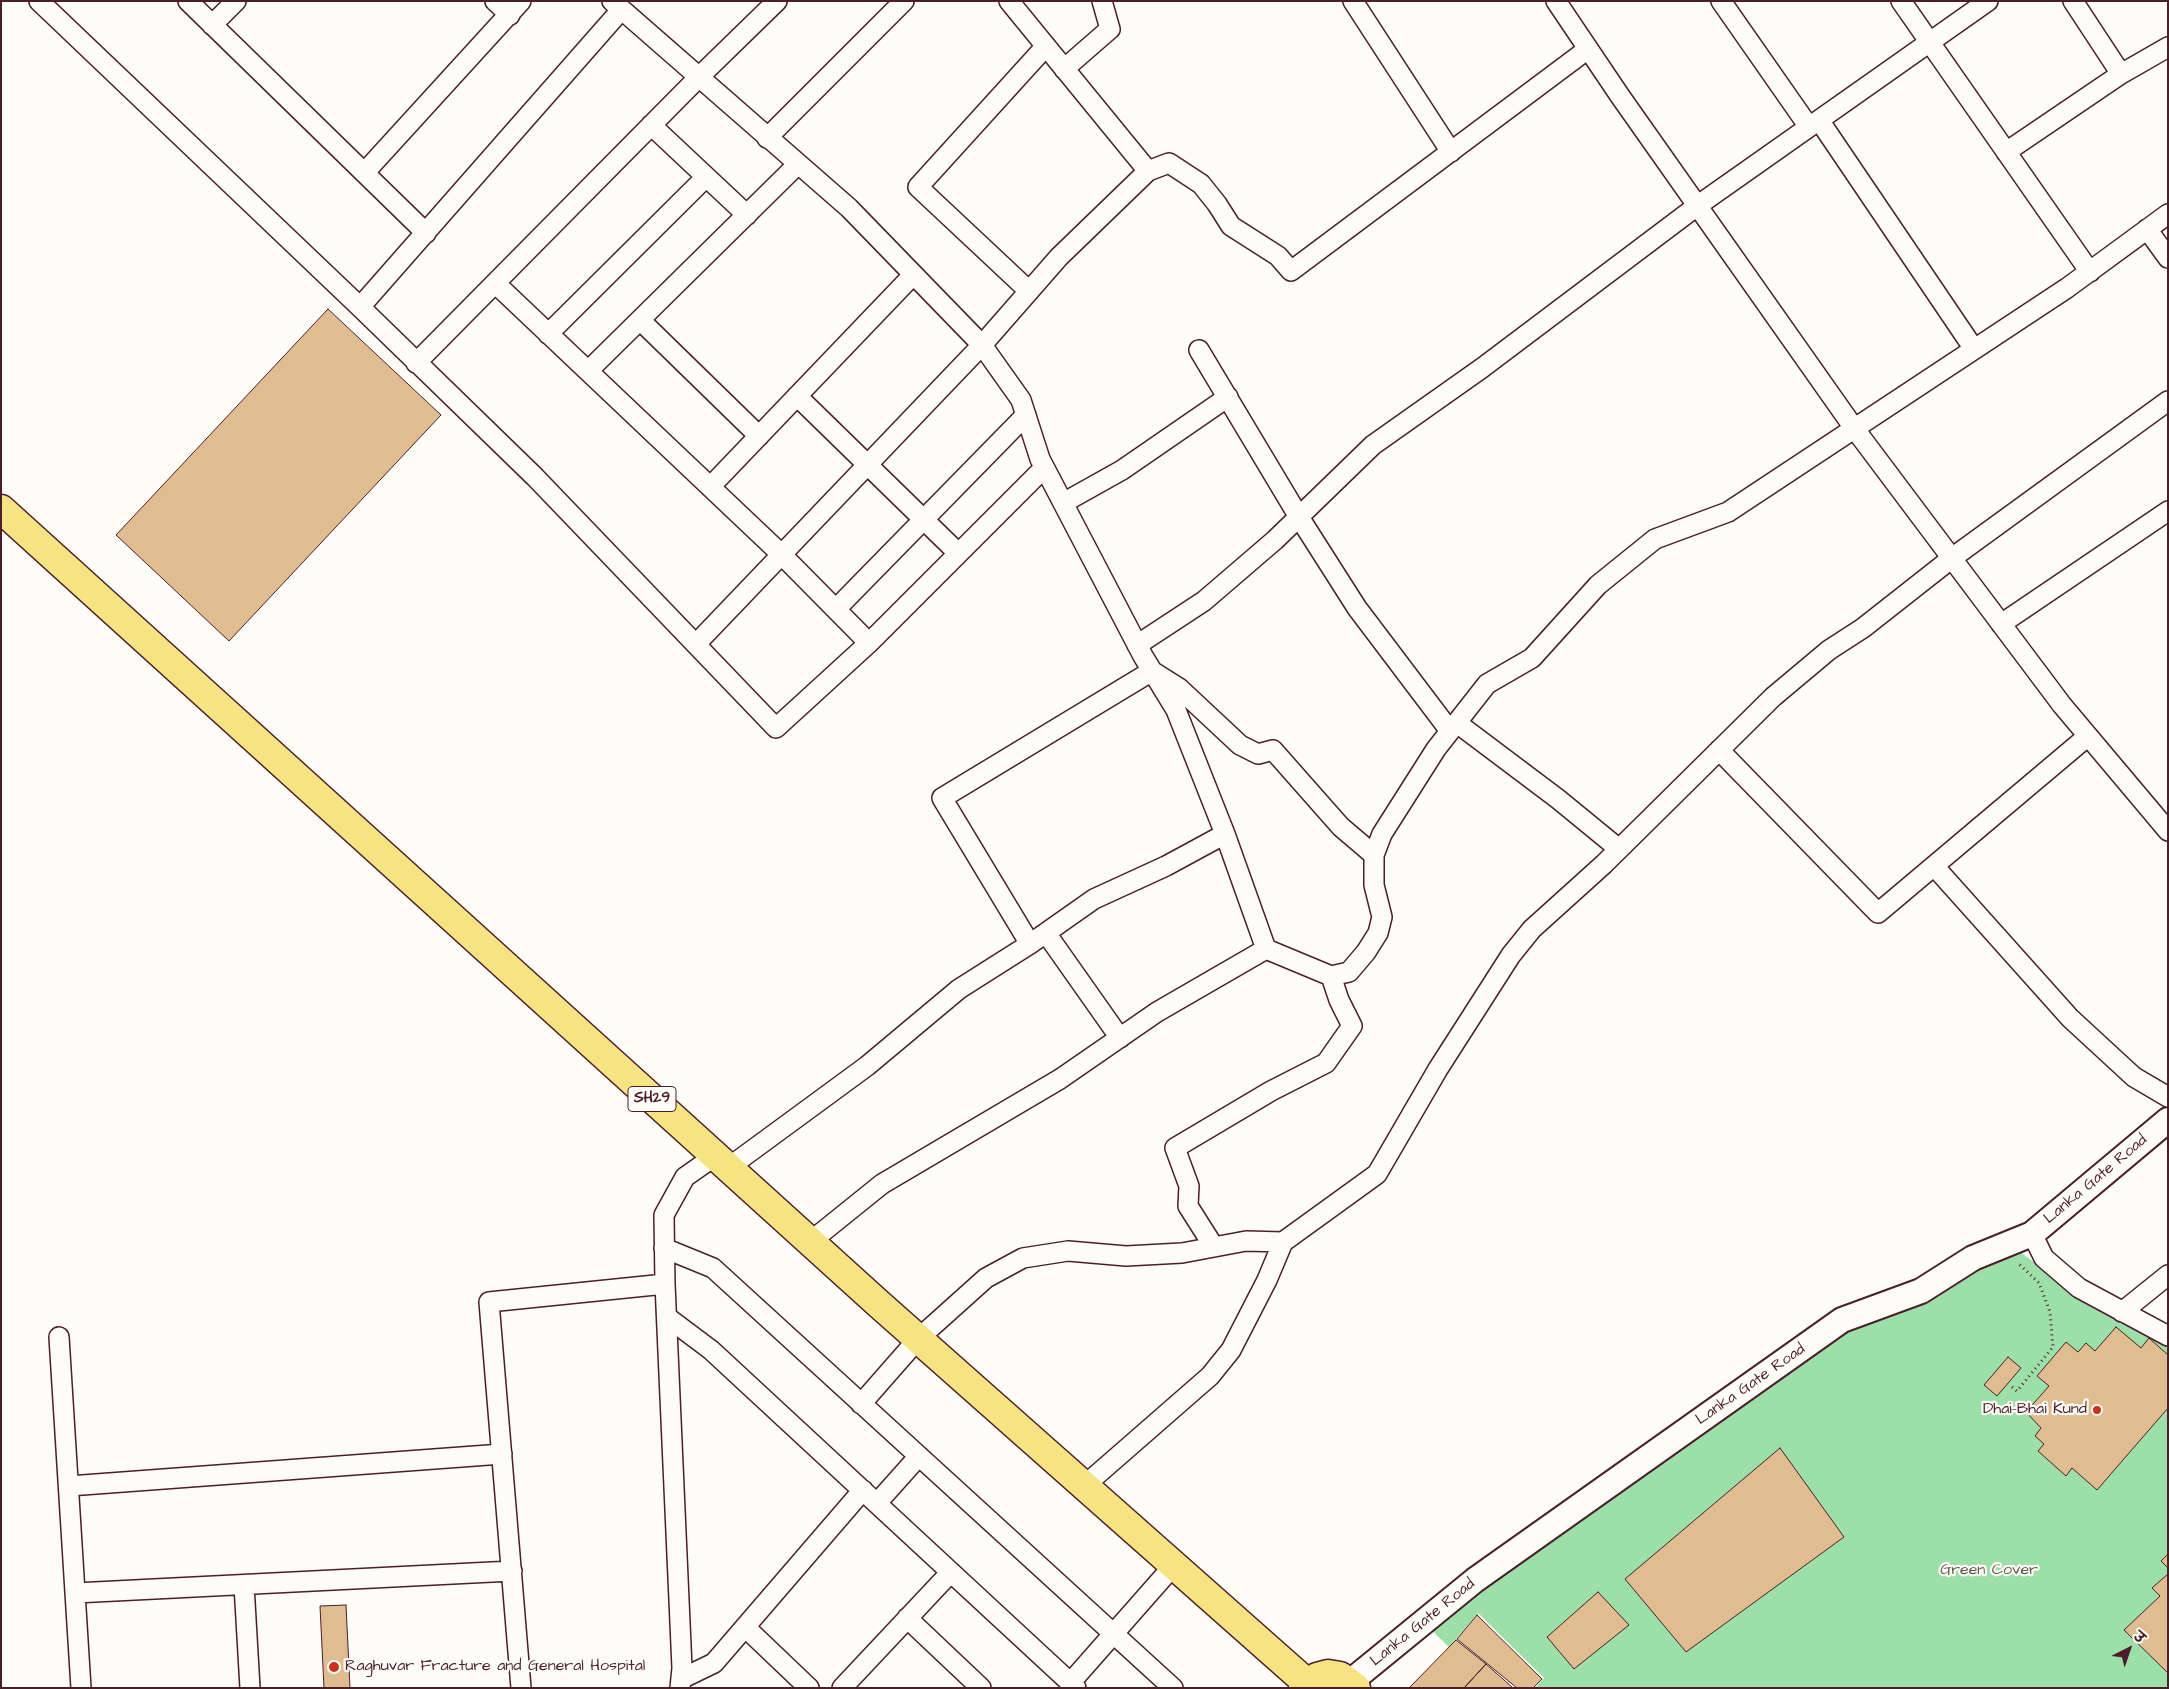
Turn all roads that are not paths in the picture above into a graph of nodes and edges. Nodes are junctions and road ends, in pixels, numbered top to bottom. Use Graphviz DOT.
graph roads {
  1 [pos="188,1"];
  2 [pos="236,1"];
  3 [pos="495,1"];
  4 [pos="778,1"];
  5 [pos="904,1"];
  6 [pos="1009,1"];
  7 [pos="1102,1"];
  8 [pos="1556,1"];
  9 [pos="1721,1"];
  10 [pos="1901,1"];
  11 [pos="1988,1"];
  12 [pos="2073,1"];
  13 [pos="49,4"];
  14 [pos="1358,4"];
  15 [pos="616,6"];
  16 [pos="515,8"];
  17 [pos="212,25"];
  18 [pos="1929,42"];
  19 [pos="1046,46"];
  20 [pos="2168,47"];
  21 [pos="1588,49"];
  22 [pos="1064,69"];
  23 [pos="2121,74"];
  24 [pos="698,77"];
  25 [pos="1814,123"];
  26 [pos="651,125"];
  27 [pos="767,138"];
  28 [pos="1451,152"];
  29 [pos="2006,152"];
  30 [pos="798,164"];
  31 [pos="365,172"];
  32 [pos="1148,172"];
  33 [pos="706,177"];
  34 [pos="1697,206"];
  35 [pos="2168,214"];
  36 [pos="747,215"];
  37 [pos="2147,229"];
  38 [pos="426,233"];
  39 [pos="2168,258"];
  40 [pos="2090,272"];
  41 [pos="913,275"];
  42 [pos="495,283"];
  43 [pos="1030,291"];
  44 [pos="360,307"];
  45 [pos="640,320"];
  46 [pos="548,334"];
  47 [pos="982,345"];
  48 [pos="1974,349"];
  49 [pos="1199,350"];
  50 [pos="416,363"];
  51 [pos="588,371"];
  52 [pos="797,396"];
  53 [pos="1228,397"];
  54 [pos="2168,401"];
  55 [pos="1026,415"];
  56 [pos="1854,428"];
  57 [pos="759,436"];
  58 [pos="868,464"];
  59 [pos="1044,468"];
  60 [pos="710,487"];
  61 [pos="1063,503"];
  62 [pos="1,509"];
  63 [pos="2168,511"];
  64 [pos="1299,517"];
  65 [pos="924,519"];
  66 [pos="781,554"];
  67 [pos="958,554"];
  68 [pos="1952,558"];
  69 [pos="836,609"];
  70 [pos="2001,624"];
  71 [pos="869,643"];
  72 [pos="696,644"];
  73 [pos="1137,645"];
  74 [pos="1152,671"];
  75 [pos="1453,727"];
  76 [pos="2088,736"];
  77 [pos="1719,750"];
  78 [pos="2165,823"];
  79 [pos="1225,834"];
  80 [pos="1620,849"];
  81 [pos="1374,855"];
  82 [pos="1934,866"];
  83 [pos="1046,933"];
  84 [pos="1030,944"];
  85 [pos="1266,949"];
  86 [pos="1331,976"];
  87 [pos="1120,1038"];
  88 [pos="2168,1098"];
  89 [pos="2168,1120"];
  90 [pos="722,1162"];
  91 [pos="2023,1238"];
  92 [pos="810,1242"];
  93 [pos="1283,1242"];
  94 [pos="1214,1247"];
  95 [pos="664,1248"];
  96 [pos="2168,1275"];
  97 [pos="665,1284"];
  98 [pos="2122,1312"];
  99 [pos="667,1317"];
  100 [pos="2168,1336"];
  101 [pos="59,1337"];
  102 [pos="918,1339"];
  103 [pos="862,1404"];
  104 [pos="502,1454"];
  105 [pos="918,1456"];
  106 [pos="68,1486"];
  107 [pos="1084,1486"];
  108 [pos="870,1497"];
  109 [pos="1174,1565"];
  110 [pos="512,1570"];
  111 [pos="952,1572"];
  112 [pos="244,1585"];
  113 [pos="75,1593"];
  114 [pos="908,1618"];
  115 [pos="745,1627"];
  116 [pos="1113,1634"];
  117 [pos="680,1683"];
  118 [pos="1073,1685"];
  119 [pos="1353,1685"];
  120 [pos="1305,1686"];
  121 [pos="81,1688"];
  122 [pos="250,1688"];
  123 [pos="522,1688"];
  124 [pos="809,1688"];
  125 [pos="842,1688"];
  126 [pos="981,1688"];
  127 [pos="1173,1688"];
  1 -- 17 [label="street"];
  2 -- 17 [label="street"];
  3 -- 16 [label="street"];
  4 -- 24 [label="street"];
  5 -- 27 [label="street"];
  6 -- 19 [label="street"];
  7 -- 22 [label="street"];
  8 -- 21 [label="street"];
  9 -- 25 [label="street"];
  10 -- 18 [label="street"];
  11 -- 18 [label="street"];
  12 -- 23 [label="street"];
  13 -- 44 [label="street"];
  14 -- 28 [label="street"];
  15 -- 24 [label="street"];
  15 -- 38 [label="street"];
  16 -- 31 [label="street"];
  17 -- 31 [label="street"];
  18 -- 25 [label="street"];
  18 -- 29 [label="street"];
  19 -- 22 [label="street"];
  19 -- 43 [label="street"];
  20 -- 23 [label="street"];
  21 -- 28 [label="street"];
  21 -- 34 [label="street"];
  22 -- 32 [label="street"];
  23 -- 29 [label="street"];
  24 -- 26 [label="street"];
  24 -- 27 [label="street"];
  25 -- 34 [label="street"];
  25 -- 48 [label="street"];
  26 -- 33 [label="street"];
  26 -- 42 [label="street"];
  27 -- 30 [label="street"];
  28 -- 32 [label="street"];
  29 -- 40 [label="street"];
  30 -- 36 [label="street"];
  30 -- 41 [label="street"];
  31 -- 38 [label="street"];
  32 -- 43 [label="street"];
  33 -- 36 [label="street"];
  33 -- 46 [label="street"];
  34 -- 56 [label="street"];
  34 -- 64 [label="street"];
  35 -- 37 [label="street"];
  36 -- 45 [label="street"];
  37 -- 39 [label="street"];
  37 -- 40 [label="street"];
  38 -- 44 [label="street"];
  40 -- 48 [label="street"];
  41 -- 47 [label="street"];
  41 -- 52 [label="street"];
  42 -- 46 [label="street"];
  42 -- 50 [label="street"];
  43 -- 47 [label="street"];
  44 -- 50 [label="street"];
  45 -- 51 [label="street"];
  45 -- 57 [label="street"];
  46 -- 51 [label="street"];
  47 -- 55 [label="street"];
  47 -- 58 [label="street"];
  48 -- 56 [label="street"];
  49 -- 53 [label="street"];
  50 -- 72 [label="street"];
  51 -- 60 [label="street"];
  52 -- 57 [label="street"];
  52 -- 58 [label="street"];
  53 -- 61 [label="street"];
  53 -- 64 [label="street"];
  54 -- 68 [label="street"];
  55 -- 59 [label="street"];
  55 -- 65 [label="street"];
  56 -- 68 [label="street"];
  56 -- 75 [label="street"];
  57 -- 60 [label="street"];
  58 -- 65 [label="street"];
  58 -- 66 [label="street"];
  59 -- 61 [label="street"];
  59 -- 67 [label="street"];
  60 -- 66 [label="street"];
  61 -- 73 [label="street"];
  62 -- 90 [label="main road, SH29"];
  63 -- 70 [label="street"];
  64 -- 73 [label="street"];
  64 -- 75 [label="street"];
  65 -- 67 [label="street"];
  65 -- 69 [label="street"];
  66 -- 69 [label="street"];
  66 -- 72 [label="street"];
  67 -- 71 [label="street"];
  68 -- 70 [label="street"];
  68 -- 77 [label="street"];
  69 -- 71 [label="street"];
  70 -- 76 [label="street"];
  71 -- 72 [label="street"];
  73 -- 74 [label="street"];
  74 -- 79 [label="street"];
  74 -- 81 [label="street"];
  74 -- 84 [label="street"];
  75 -- 80 [label="street"];
  75 -- 81 [label="street"];
  76 -- 78 [label="street"];
  76 -- 82 [label="street"];
  77 -- 80 [label="street"];
  77 -- 82 [label="street"];
  79 -- 83 [label="street"];
  79 -- 85 [label="street"];
  80 -- 93 [label="street"];
  81 -- 86 [label="street"];
  82 -- 88 [label="street"];
  83 -- 84 [label="street"];
  83 -- 87 [label="street"];
  84 -- 90 [label="street"];
  85 -- 86 [label="street"];
  85 -- 87 [label="street"];
  86 -- 94 [label="street"];
  87 -- 92 [label="street"];
  89 -- 91 [label="street, Lanka Gate Road"];
  90 -- 92 [label="main road, SH29"];
  90 -- 95 [label="street"];
  91 -- 98 [label="street"];
  91 -- 119 [label="street, Lanka Gate Road"];
  92 -- 102 [label="main road, SH29"];
  93 -- 94 [label="street"];
  93 -- 107 [label="street"];
  94 -- 102 [label="street"];
  95 -- 97 [label="street"];
  95 -- 103 [label="street"];
  96 -- 98 [label="street"];
  97 -- 99 [label="street"];
  97 -- 104 [label="street"];
  98 -- 100 [label="street"];
  99 -- 108 [label="street"];
  99 -- 117 [label="street"];
  101 -- 106 [label="street"];
  102 -- 103 [label="street"];
  102 -- 107 [label="main road, SH29"];
  103 -- 105 [label="street"];
  104 -- 106 [label="street"];
  104 -- 110 [label="street"];
  105 -- 108 [label="street"];
  105 -- 116 [label="street"];
  106 -- 113 [label="street"];
  107 -- 109 [label="main road, SH29"];
  108 -- 111 [label="street"];
  108 -- 115 [label="street"];
  109 -- 116 [label="street"];
  109 -- 120 [label="main road, SH29"];
  110 -- 112 [label="street"];
  110 -- 123 [label="street"];
  111 -- 114 [label="street"];
  111 -- 118 [label="street"];
  112 -- 113 [label="street"];
  112 -- 122 [label="street"];
  113 -- 121 [label="street"];
  114 -- 125 [label="street"];
  114 -- 126 [label="street"];
  115 -- 117 [label="street"];
  115 -- 124 [label="street"];
  116 -- 118 [label="street"];
  116 -- 127 [label="street"];
  119 -- 120 [label="main road, SH29"];
}
